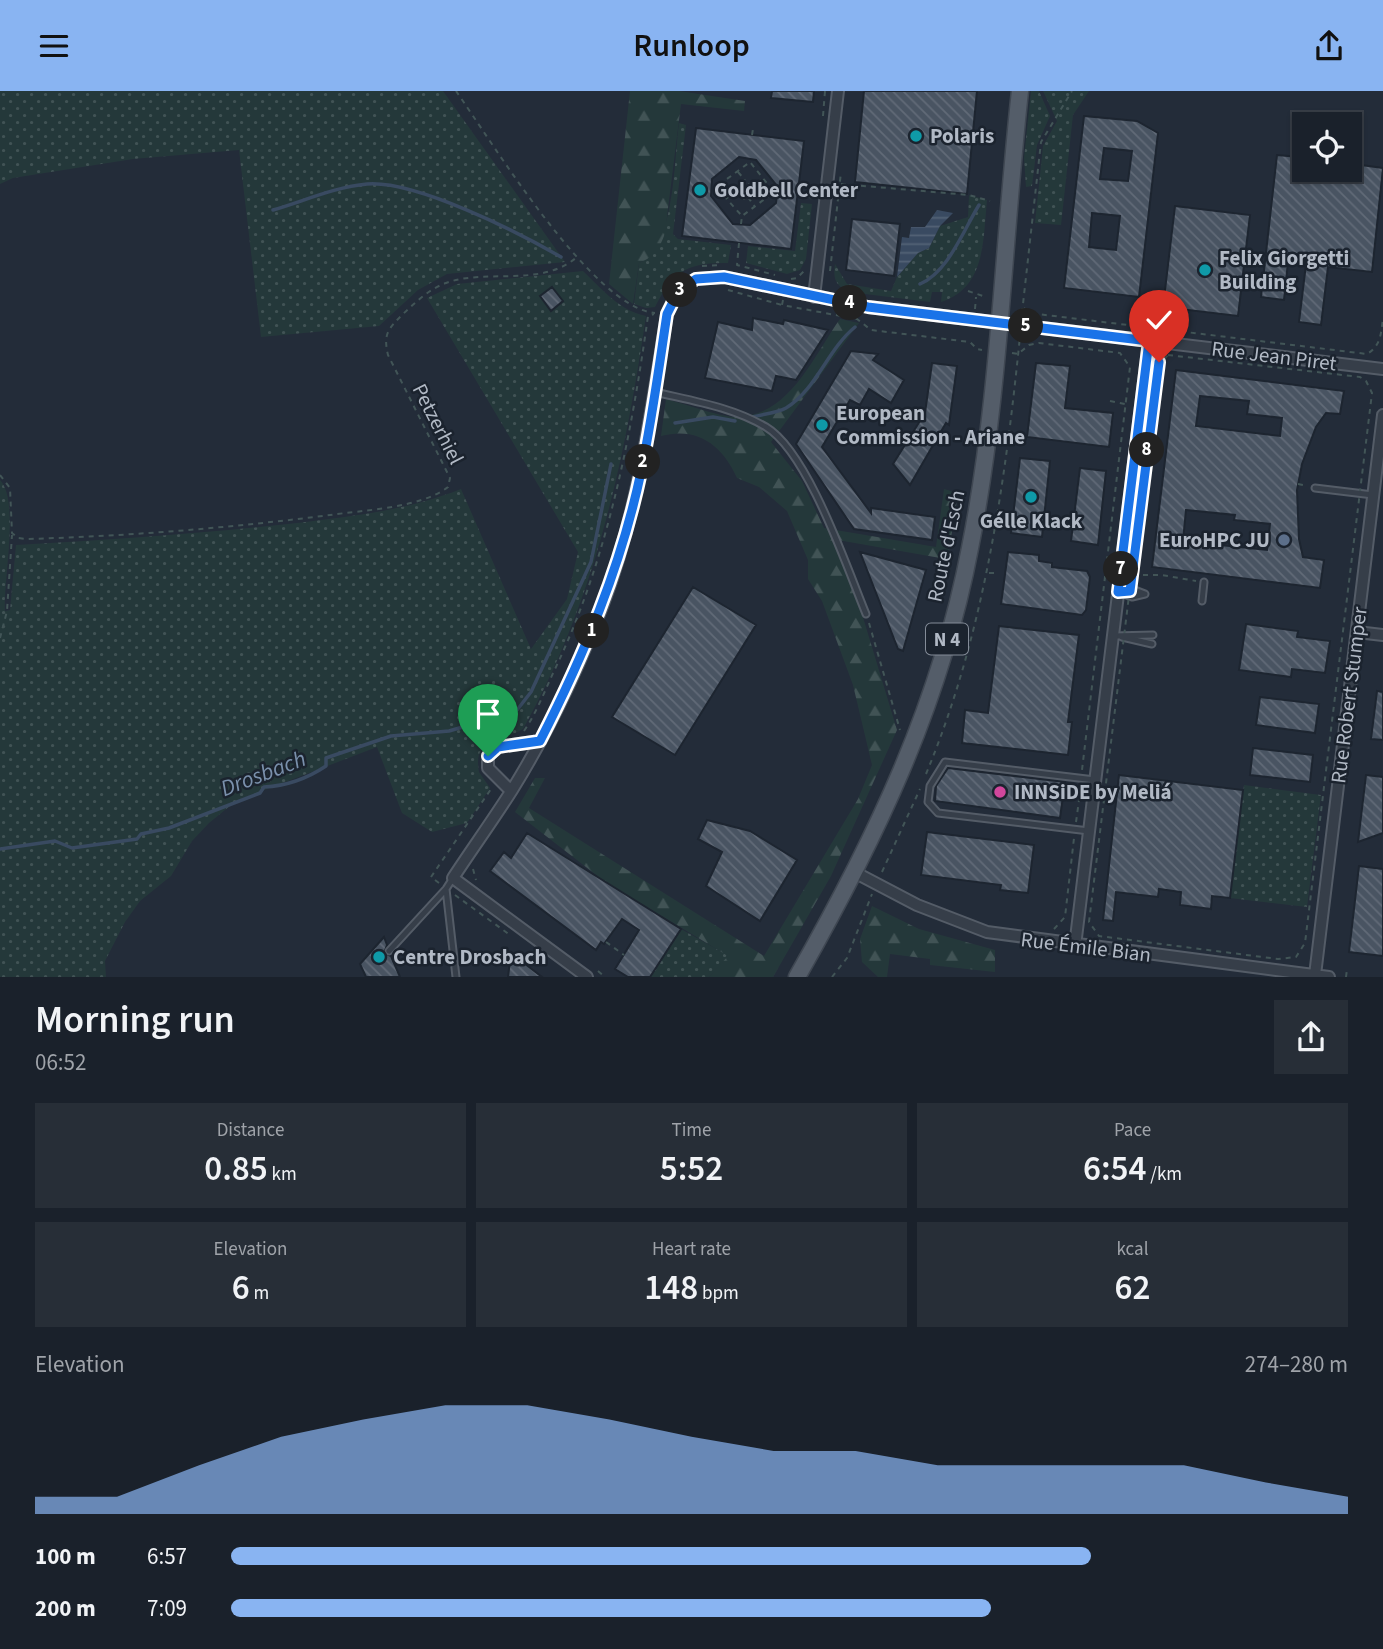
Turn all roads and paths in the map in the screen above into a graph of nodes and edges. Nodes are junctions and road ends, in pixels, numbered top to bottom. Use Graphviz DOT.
graph roads {
  1 [pos="456,91"];
  2 [pos="838,91"];
  3 [pos="1020,91"];
  4 [pos="1072,91"];
  5 [pos="753,129"];
  6 [pos="752,135"];
  7 [pos="737,171"];
  8 [pos="841,171"];
  9 [pos="763,179"];
  10 [pos="745,180"];
  11 [pos="840,184"];
  12 [pos="751,188"];
  13 [pos="737,191"];
  14 [pos="798,195"];
  15 [pos="747,197"];
  16 [pos="726,199"];
  17 [pos="990,201"];
  18 [pos="755,207"];
  19 [pos="813,209"];
  20 [pos="742,216"];
  21 [pos="741,224"];
  22 [pos="739,243"];
  23 [pos="577,257"];
  24 [pos="722,265"];
  25 [pos="698,267"];
  26 [pos="824,271"];
  27 [pos="787,278"];
  28 [pos="785,291"];
  29 [pos="968,291"];
  30 [pos="976,296"];
  31 [pos="814,297"];
  32 [pos="1023,301"];
  33 [pos="1383,318"];
  34 [pos="998,322"];
  35 [pos="1021,325"];
  36 [pos="1149,341"];
  37 [pos="995,352"];
  38 [pos="1383,369"];
  39 [pos="655,392"];
  40 [pos="1110,401"];
  41 [pos="1126,404"];
  42 [pos="1383,415"];
  43 [pos="0,475"];
  44 [pos="1315,488"];
  45 [pos="1360,494"];
  46 [pos="1373,495"];
  47 [pos="12,533"];
  48 [pos="988,573"];
  49 [pos="998,573"];
  50 [pos="1132,575"];
  51 [pos="1203,581"];
  52 [pos="1126,593"];
  53 [pos="1202,601"];
  54 [pos="866,614"];
  55 [pos="1357,632"];
  56 [pos="1153,635"];
  57 [pos="1383,635"];
  58 [pos="1120,637"];
  59 [pos="0,638"];
  60 [pos="1152,644"];
  61 [pos="900,730"];
  62 [pos="518,735"];
  63 [pos="540,741"];
  64 [pos="1082,778"];
  65 [pos="1095,780"];
  66 [pos="488,782"];
  67 [pos="511,791"];
  68 [pos="1075,829"];
  69 [pos="1089,831"];
  70 [pos="451,849"];
  71 [pos="882,871"];
  72 [pos="856,873"];
  73 [pos="883,877"];
  74 [pos="453,879"];
  75 [pos="446,889"];
  76 [pos="1047,930"];
  77 [pos="606,942"];
  78 [pos="1075,946"];
  79 [pos="389,951"];
  80 [pos="624,955"];
  81 [pos="1347,969"];
  82 [pos="1312,976"];
  83 [pos="456,977"];
  84 [pos="587,977"];
  85 [pos="797,977"];
  86 [pos="1329,977"];
  87 [pos="1346,977"];
  1 -- 23 [label="path"];
  2 -- 26 [label="street"];
  3 -- 34 [label="main road, Route d'Esch / N 4"];
  4 -- 32 [label="path"];
  5 -- 6 [label="path"];
  7 -- 9 [label="path"];
  7 -- 10 [label="path"];
  7 -- 16 [label="path"];
  8 -- 11 [label="path"];
  9 -- 12 [label="path"];
  9 -- 18 [label="path"];
  10 -- 12 [label="path"];
  10 -- 13 [label="path"];
  11 -- 17 [label="path"];
  11 -- 26 [label="path"];
  12 -- 15 [label="path"];
  13 -- 15 [label="path"];
  13 -- 16 [label="path"];
  14 -- 19 [label="path"];
  15 -- 18 [label="path"];
  16 -- 20 [label="path"];
  18 -- 20 [label="path"];
  20 -- 21 [label="path"];
  22 -- 27 [label="path"];
  23 -- 47 [label="path, Petzerhiel"];
  23 -- 62 [label="path"];
  24 -- 25 [label="path"];
  26 -- 27 [label="path"];
  26 -- 31 [label="street"];
  27 -- 28 [label="path"];
  28 -- 31 [label="street, Rue Jean Piret"];
  28 -- 37 [label="path"];
  28 -- 39 [label="street, Rue Jean Piret"];
  29 -- 30 [label="path"];
  31 -- 34 [label="street, Rue Jean Piret"];
  32 -- 33 [label="path"];
  32 -- 35 [label="path"];
  34 -- 35 [label="street, Rue Jean Piret"];
  34 -- 37 [label="main road, Route d'Esch / N 4"];
  35 -- 36 [label="street, Rue Jean Piret"];
  36 -- 38 [label="street, Rue Jean Piret"];
  36 -- 52 [label="street"];
  37 -- 41 [label="path"];
  37 -- 72 [label="main road, Route d'Esch / N 4"];
  39 -- 54 [label="lane"];
  39 -- 63 [label="street, Rue Jean Piret"];
  40 -- 41 [label="path"];
  41 -- 64 [label="path"];
  42 -- 46 [label="street, Rue Robert Stumper"];
  43 -- 47 [label="path"];
  44 -- 45 [label="lane"];
  45 -- 46 [label="lane"];
  45 -- 50 [label="path"];
  45 -- 58 [label="path"];
  46 -- 55 [label="street, Rue Robert Stumper"];
  47 -- 59 [label="path"];
  48 -- 49 [label="path"];
  50 -- 51 [label="path"];
  50 -- 52 [label="path"];
  51 -- 53 [label="lane"];
  52 -- 58 [label="street"];
  52 -- 58 [label="path"];
  54 -- 61 [label="path"];
  55 -- 57 [label="street"];
  55 -- 82 [label="street, Rue Robert Stumper"];
  56 -- 58 [label="lane"];
  58 -- 60 [label="lane"];
  58 -- 65 [label="street"];
  63 -- 67 [label="street, Rue Jean Piret"];
  63 -- 67 [label="street"];
  64 -- 65 [label="lane"];
  64 -- 68 [label="path"];
  64 -- 68 [label="lane"];
  65 -- 69 [label="street"];
  66 -- 70 [label="path"];
  67 -- 74 [label="street, Rue Jean Piret"];
  68 -- 69 [label="lane"];
  68 -- 76 [label="path"];
  69 -- 78 [label="street"];
  71 -- 73 [label="path"];
  72 -- 78 [label="street, Rue Émile Bian"];
  72 -- 85 [label="main road, Route d'Esch / N 4"];
  74 -- 75 [label="lane"];
  74 -- 84 [label="street"];
  75 -- 79 [label="lane"];
  75 -- 83 [label="lane"];
  77 -- 80 [label="path"];
  78 -- 82 [label="street, Rue Émile Bian"];
  81 -- 87 [label="path"];
  82 -- 86 [label="street, Rue Émile Bian"];
}
